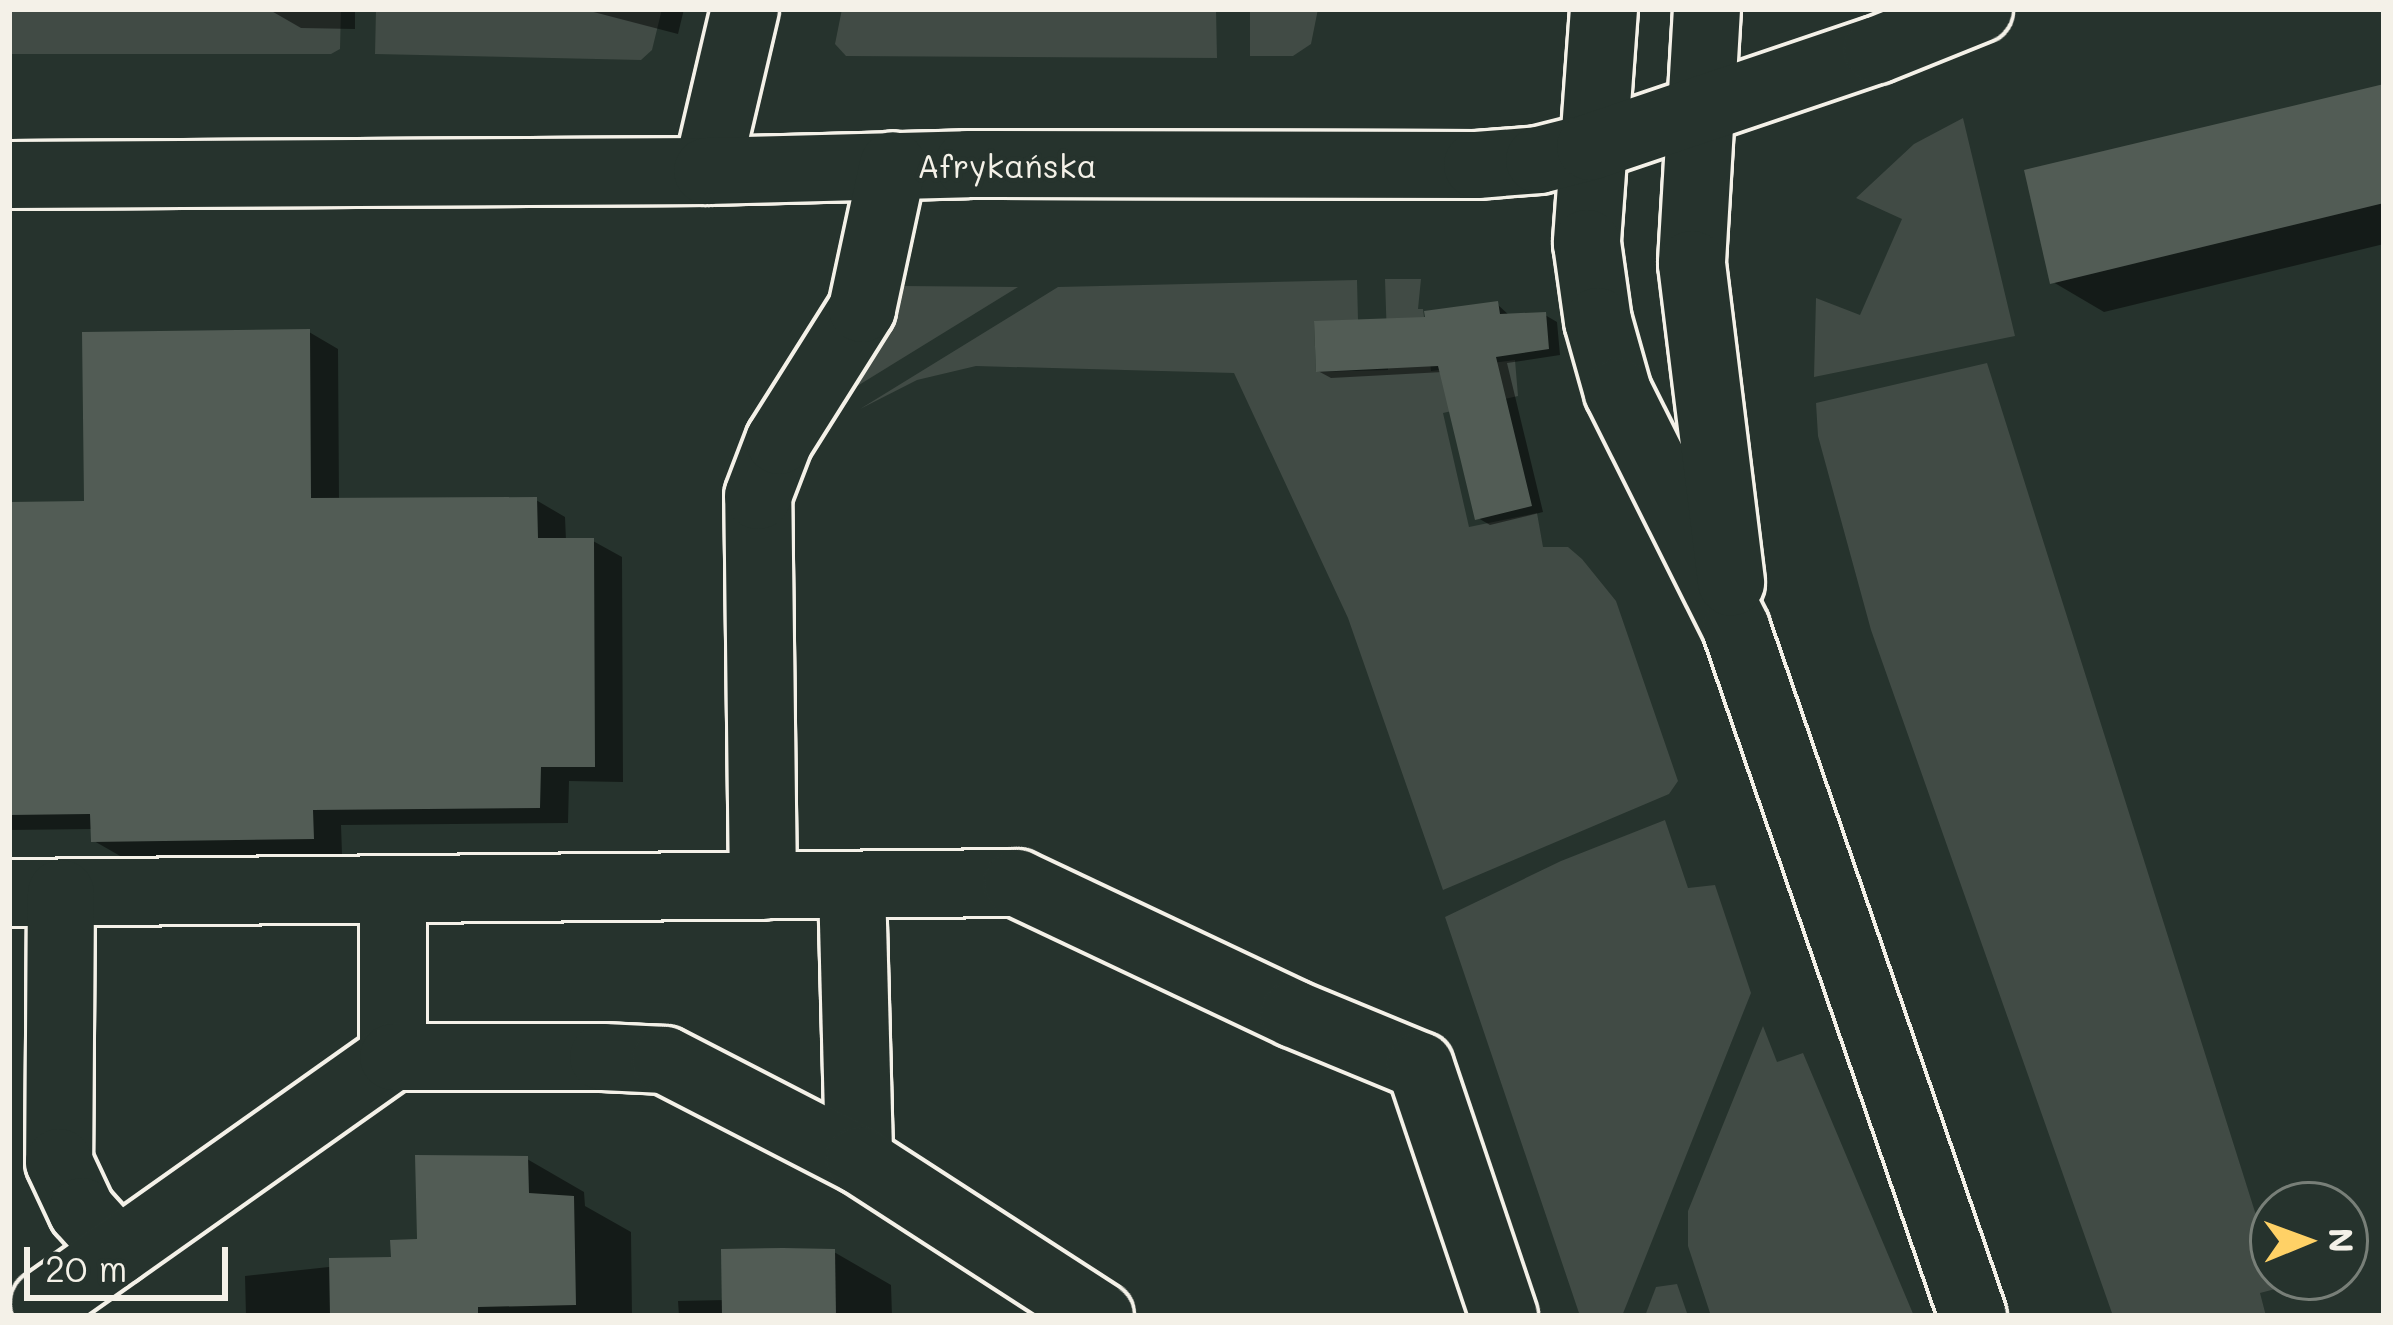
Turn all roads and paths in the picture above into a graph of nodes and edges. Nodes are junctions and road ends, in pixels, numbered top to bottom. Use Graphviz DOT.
graph roads {
  1 [pos="745,9"];
  2 [pos="1604,9"];
  3 [pos="1707,9"];
  4 [pos="1979,9"];
  5 [pos="1697,112"];
  6 [pos="1590,147"];
  7 [pos="892,165"];
  8 [pos="707,171"];
  9 [pos="9,175"];
  10 [pos="1736,628"];
  11 [pos="851,885"];
  12 [pos="763,886"];
  13 [pos="394,889"];
  14 [pos="35,893"];
  15 [pos="393,1057"];
  16 [pos="859,1160"];
  17 [pos="118,1251"];
  18 [pos="45,1303"];
  19 [pos="1100,1316"];
  20 [pos="1504,1316"];
  21 [pos="1973,1316"];
  1 -- 8 [label="street"];
  2 -- 6 [label="street"];
  3 -- 5 [label="street"];
  4 -- 5 [label="street, Afrykańska"];
  5 -- 6 [label="street, Afrykańska"];
  5 -- 10 [label="street"];
  6 -- 7 [label="street, Afrykańska"];
  6 -- 10 [label="street"];
  7 -- 8 [label="street, Afrykańska"];
  7 -- 12 [label="street"];
  8 -- 9 [label="street, Afrykańska"];
  10 -- 21 [label="street"];
  11 -- 12 [label="street"];
  11 -- 16 [label="street"];
  11 -- 20 [label="street"];
  12 -- 13 [label="street"];
  13 -- 14 [label="street"];
  13 -- 15 [label="street"];
  14 -- 17 [label="street"];
  15 -- 16 [label="street"];
  15 -- 17 [label="street"];
  16 -- 19 [label="street"];
  17 -- 18 [label="street"];
}
